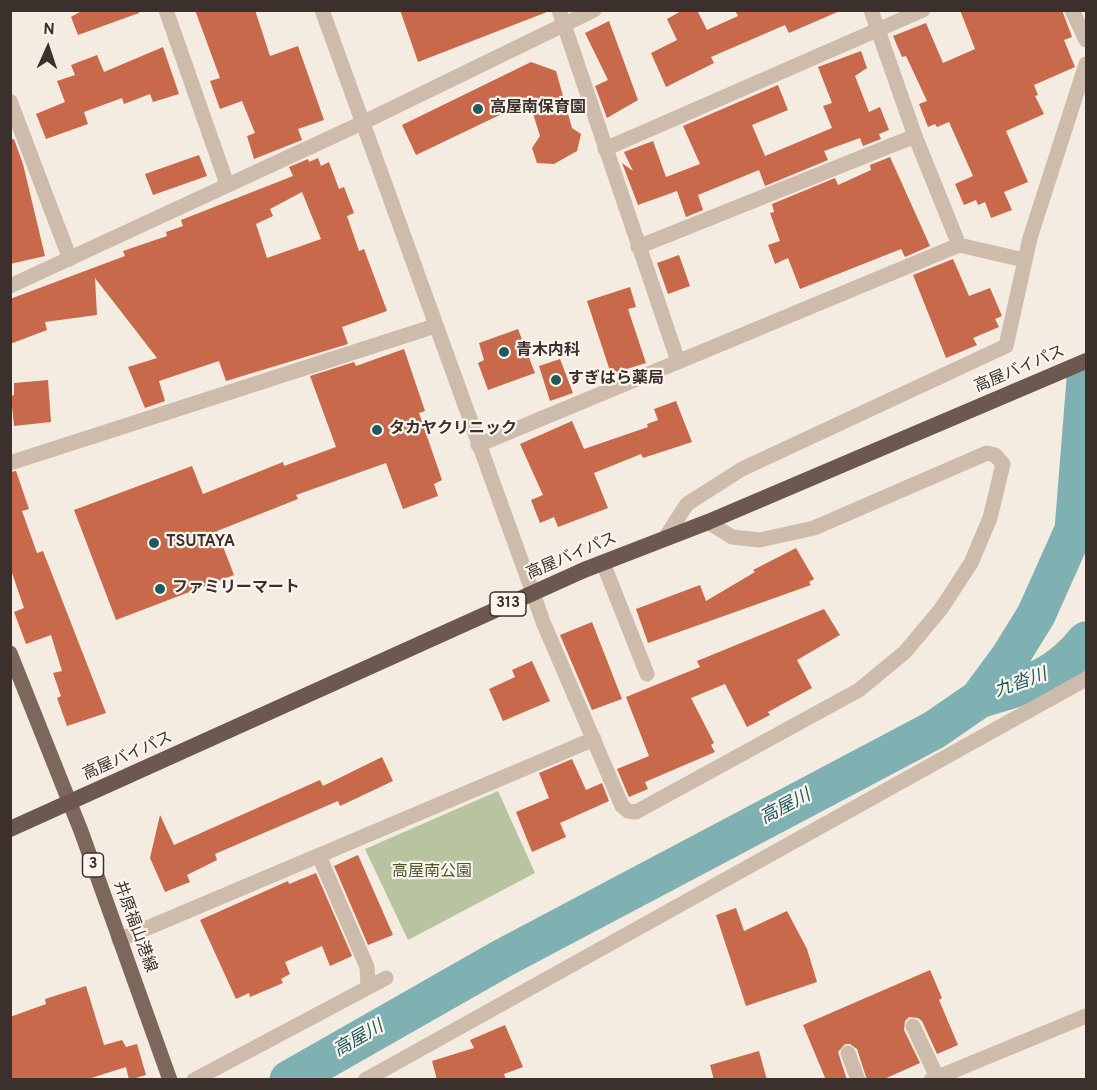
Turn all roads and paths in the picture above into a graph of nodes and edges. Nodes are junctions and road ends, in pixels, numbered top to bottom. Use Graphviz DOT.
graph roads {
  1 [pos="166,10"];
  2 [pos="322,10"];
  3 [pos="594,10"];
  4 [pos="871,10"];
  5 [pos="923,10"];
  6 [pos="1072,10"];
  7 [pos="561,18"];
  8 [pos="878,31"];
  9 [pos="1086,40"];
  10 [pos="1086,64"];
  11 [pos="10,101"];
  12 [pos="362,123"];
  13 [pos="915,136"];
  14 [pos="605,148"];
  15 [pos="227,184"];
  16 [pos="959,244"];
  17 [pos="638,247"];
  18 [pos="70,259"];
  19 [pos="1024,260"];
  20 [pos="10,286"];
  21 [pos="435,326"];
  22 [pos="1086,361"];
  23 [pos="678,362"];
  24 [pos="478,445"];
  25 [pos="10,464"];
  26 [pos="708,522"];
  27 [pos="665,538"];
  28 [pos="603,562"];
  29 [pos="533,593"];
  30 [pos="10,653"];
  31 [pos="647,674"];
  32 [pos="1086,679"];
  33 [pos="594,739"];
  34 [pos="70,802"];
  35 [pos="10,829"];
  36 [pos="319,856"];
  37 [pos="119,940"];
  38 [pos="386,978"];
  39 [pos="368,987"];
  40 [pos="1086,1016"];
  41 [pos="913,1026"];
  42 [pos="848,1053"];
  43 [pos="934,1078"];
  44 [pos="170,1080"];
  45 [pos="194,1080"];
  46 [pos="365,1080"];
  47 [pos="858,1080"];
  1 -- 15 [label="street"];
  2 -- 12 [label="street"];
  3 -- 7 [label="street"];
  4 -- 8 [label="street"];
  5 -- 8 [label="street"];
  6 -- 9 [label="street"];
  7 -- 12 [label="street"];
  7 -- 14 [label="street"];
  8 -- 13 [label="street"];
  8 -- 14 [label="street"];
  10 -- 19 [label="street"];
  11 -- 18 [label="street"];
  12 -- 15 [label="street"];
  12 -- 21 [label="street"];
  13 -- 16 [label="street"];
  13 -- 17 [label="street"];
  14 -- 17 [label="street"];
  15 -- 18 [label="street"];
  16 -- 19 [label="street"];
  16 -- 23 [label="street"];
  17 -- 23 [label="street"];
  18 -- 20 [label="street"];
  19 -- 27 [label="street"];
  21 -- 24 [label="street"];
  21 -- 25 [label="street"];
  22 -- 26 [label="highway, 高屋バイパス / 313"];
  23 -- 24 [label="street"];
  24 -- 29 [label="street"];
  26 -- 27 [label="highway, 高屋バイパス / 313"];
  26 -- 33 [label="street"];
  27 -- 28 [label="highway, 高屋バイパス / 313"];
  28 -- 29 [label="highway, 高屋バイパス / 313"];
  28 -- 31 [label="street"];
  29 -- 33 [label="street"];
  29 -- 34 [label="highway, 高屋バイパス / 313"];
  30 -- 34 [label="main road, 井原福山港線 / 3"];
  32 -- 46 [label="street"];
  33 -- 36 [label="street"];
  34 -- 35 [label="highway, 高屋バイパス / 313"];
  34 -- 37 [label="main road, 井原福山港線 / 3"];
  36 -- 37 [label="street"];
  36 -- 39 [label="street"];
  37 -- 44 [label="main road, 井原福山港線 / 3"];
  38 -- 39 [label="street"];
  39 -- 45 [label="street"];
  40 -- 43 [label="street"];
  41 -- 43 [label="street"];
  42 -- 47 [label="street"];
}
